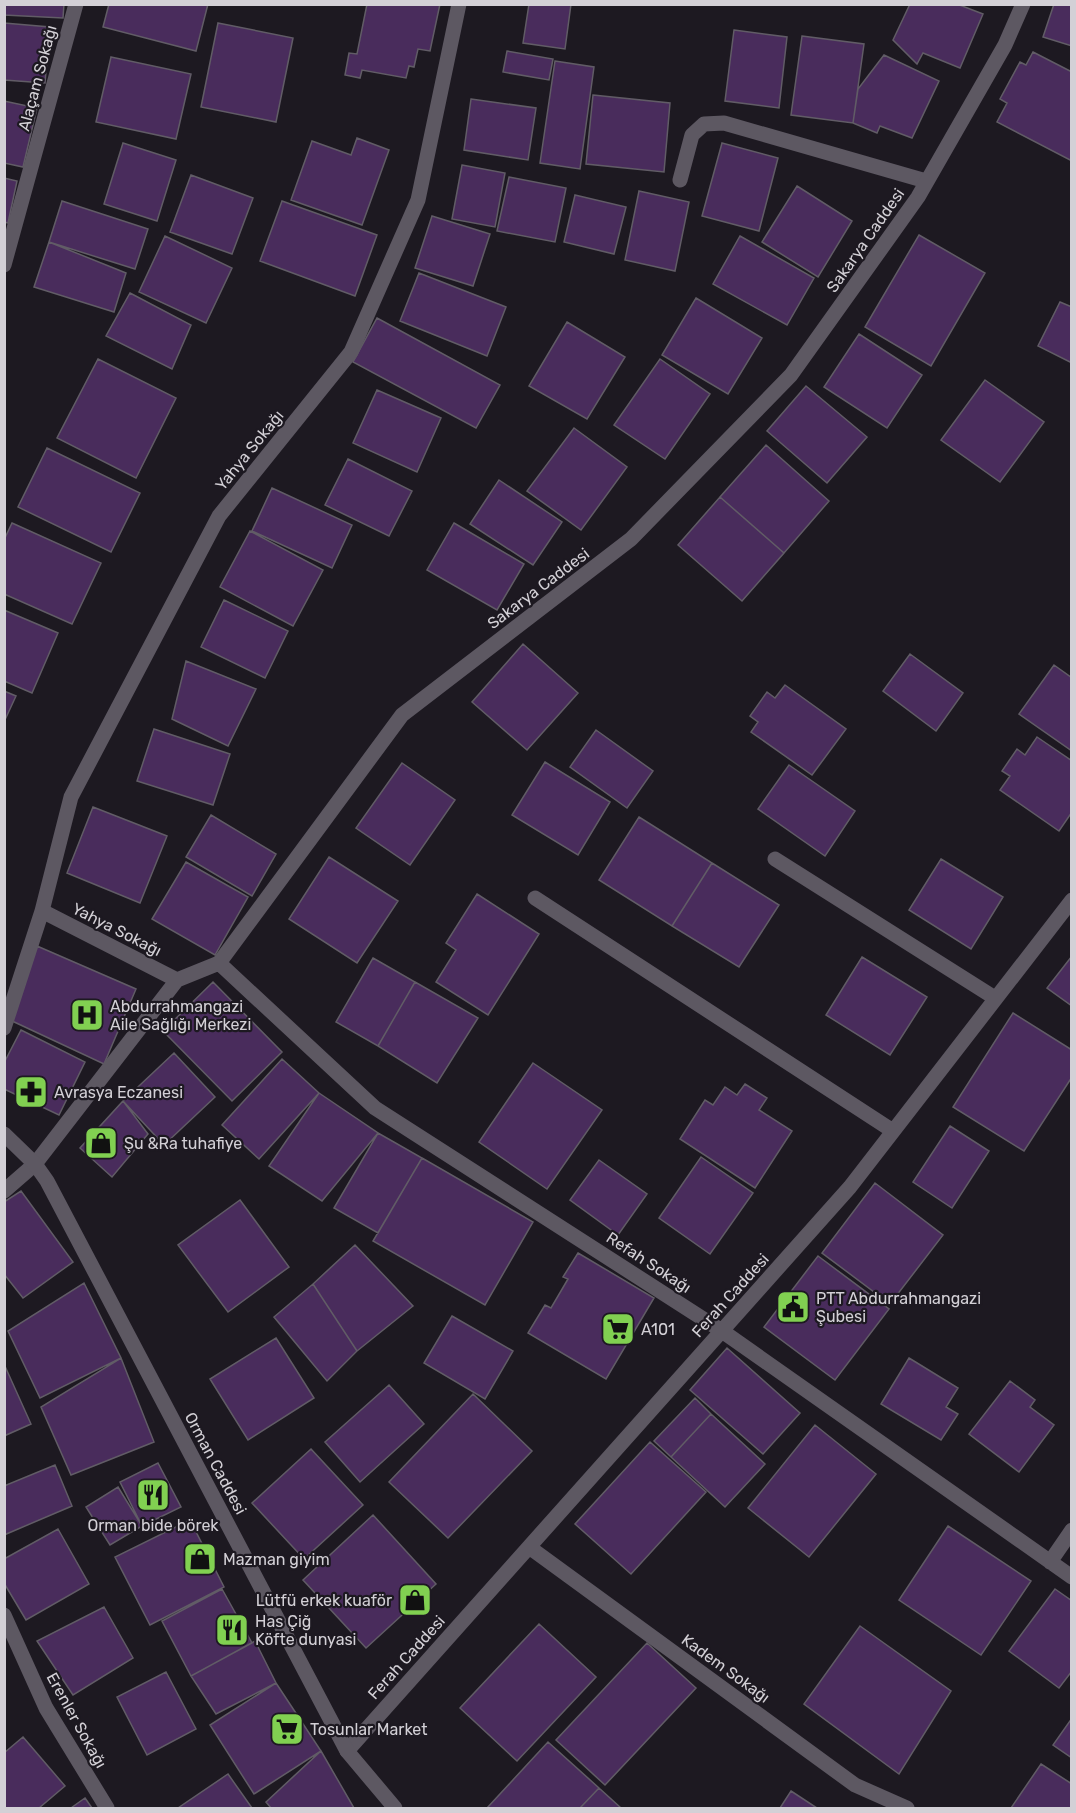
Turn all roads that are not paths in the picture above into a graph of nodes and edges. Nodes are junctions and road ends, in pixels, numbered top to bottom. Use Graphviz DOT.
graph roads {
  1 [pos="76,4"];
  2 [pos="459,4"];
  3 [pos="1023,4"];
  4 [pos="680,180"];
  5 [pos="926,181"];
  6 [pos="4,265"];
  7 [pos="775,859"];
  8 [pos="535,898"];
  9 [pos="1071,900"];
  10 [pos="42,911"];
  11 [pos="219,963"];
  12 [pos="177,980"];
  13 [pos="996,998"];
  14 [pos="4,1028"];
  15 [pos="893,1131"];
  16 [pos="4,1134"];
  17 [pos="35,1164"];
  18 [pos="4,1191"];
  19 [pos="722,1331"];
  20 [pos="1071,1530"];
  21 [pos="529,1547"];
  22 [pos="1050,1562"];
  23 [pos="1071,1577"];
  24 [pos="4,1615"];
  25 [pos="347,1751"];
  26 [pos="107,1809"];
  27 [pos="395,1809"];
  28 [pos="908,1809"];
  1 -- 6 [label="street, Alaçam Sokağı"];
  2 -- 10 [label="street, Yahya Sokağı"];
  3 -- 5 [label="street, Sakarya Caddesi"];
  4 -- 5 [label="street"];
  5 -- 11 [label="street, Sakarya Caddesi"];
  7 -- 13 [label="street"];
  8 -- 15 [label="street"];
  9 -- 13 [label="street, Ferah Caddesi"];
  10 -- 12 [label="street, Yahya Sokağı"];
  10 -- 14 [label="street, Yahya Sokağı"];
  11 -- 12 [label="street"];
  11 -- 19 [label="street, Refah Sokağı"];
  12 -- 17 [label="street"];
  13 -- 15 [label="street, Ferah Caddesi"];
  15 -- 19 [label="street, Ferah Caddesi"];
  16 -- 17 [label="street, Orman Caddesi"];
  17 -- 18 [label="street"];
  17 -- 25 [label="street, Orman Caddesi"];
  19 -- 21 [label="street, Ferah Caddesi"];
  19 -- 22 [label="street, Refah Sokağı"];
  20 -- 22 [label="street"];
  21 -- 25 [label="street, Ferah Caddesi"];
  21 -- 28 [label="street, Kadem Sokağı"];
  22 -- 23 [label="street, Refah Sokağı"];
  24 -- 26 [label="street, Erenler Sokağı"];
  25 -- 27 [label="street, Orman Caddesi"];
}
